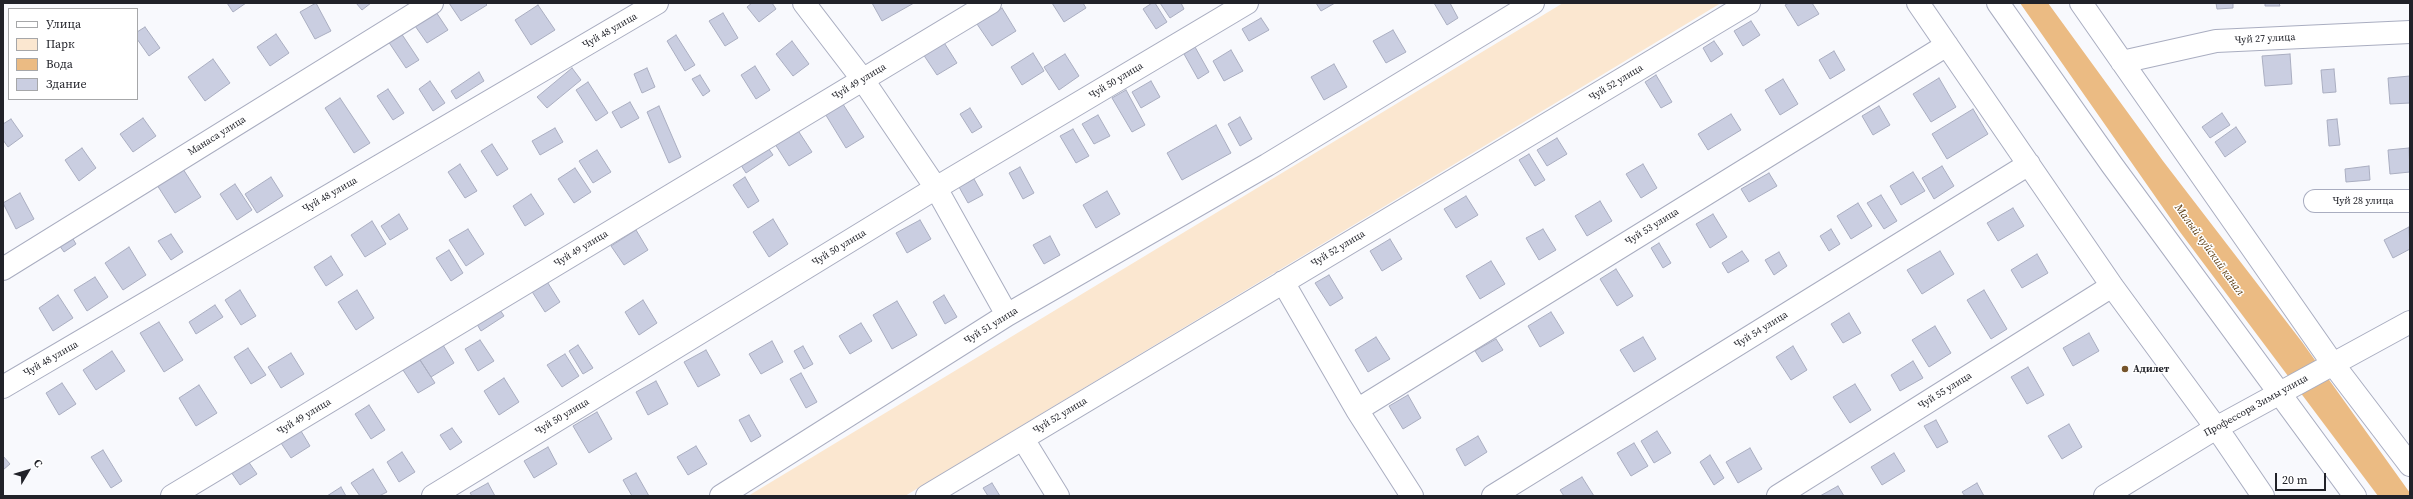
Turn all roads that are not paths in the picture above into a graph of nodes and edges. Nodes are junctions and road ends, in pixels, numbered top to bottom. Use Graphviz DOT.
graph roads {
  1 [pos="432,3"];
  2 [pos="657,3"];
  3 [pos="804,3"];
  4 [pos="990,3"];
  5 [pos="1247,3"];
  6 [pos="1533,3"];
  7 [pos="1749,3"];
  8 [pos="1918,3"];
  9 [pos="1998,3"];
  10 [pos="2081,3"];
  11 [pos="2410,32"];
  12 [pos="1947,45"];
  13 [pos="2122,62"];
  14 [pos="863,80"];
  15 [pos="2029,164"];
  16 [pos="936,188"];
  17 [pos="2315,201"];
  18 [pos="2410,201"];
  19 [pos="3,268"];
  20 [pos="1283,282"];
  21 [pos="2112,286"];
  22 [pos="1008,315"];
  23 [pos="2410,322"];
  24 [pos="2333,364"];
  25 [pos="3,387"];
  26 [pos="2279,393"];
  27 [pos="1357,410"];
  28 [pos="2216,428"];
  29 [pos="1023,439"];
  30 [pos="2410,465"];
  31 [pos="172,496"];
  32 [pos="432,496"];
  33 [pos="721,496"];
  34 [pos="926,496"];
  35 [pos="1058,496"];
  36 [pos="1412,496"];
  37 [pos="1493,496"];
  38 [pos="1778,496"];
  39 [pos="2105,496"];
  40 [pos="2263,496"];
  41 [pos="2355,496"];
  1 -- 19 [label="street, Манаса улица"];
  2 -- 25 [label="street, Чуй 48 улица"];
  3 -- 14 [label="street"];
  4 -- 14 [label="street, Чуй 49 улица"];
  5 -- 16 [label="street, Чуй 50 улица"];
  6 -- 22 [label="street, Чуй 51 улица"];
  7 -- 20 [label="street, Чуй 52 улица"];
  8 -- 12 [label="street"];
  9 -- 26 [label="street"];
  10 -- 13 [label="street"];
  11 -- 13 [label="street, Чуй 27 улица"];
  12 -- 15 [label="street"];
  12 -- 27 [label="street, Чуй 53 улица"];
  13 -- 24 [label="street"];
  14 -- 16 [label="street"];
  14 -- 31 [label="street, Чуй 49 улица"];
  15 -- 21 [label="street"];
  15 -- 37 [label="street, Чуй 54 улица"];
  16 -- 22 [label="street"];
  16 -- 32 [label="street, Чуй 50 улица"];
  17 -- 18 [label="street, Чуй 28 улица"];
  20 -- 27 [label="street"];
  20 -- 29 [label="street, Чуй 52 улица"];
  21 -- 28 [label="street"];
  21 -- 38 [label="street, Чуй 55 улица"];
  22 -- 33 [label="street, Чуй 51 улица"];
  23 -- 24 [label="street, Профессора Зимы улица"];
  24 -- 26 [label="street, Профессора Зимы улица"];
  24 -- 30 [label="street"];
  26 -- 28 [label="street, Профессора Зимы улица"];
  26 -- 41 [label="street"];
  27 -- 36 [label="street"];
  28 -- 39 [label="street, Профессора Зимы улица"];
  28 -- 40 [label="street"];
  29 -- 34 [label="street, Чуй 52 улица"];
  29 -- 35 [label="street"];
}
